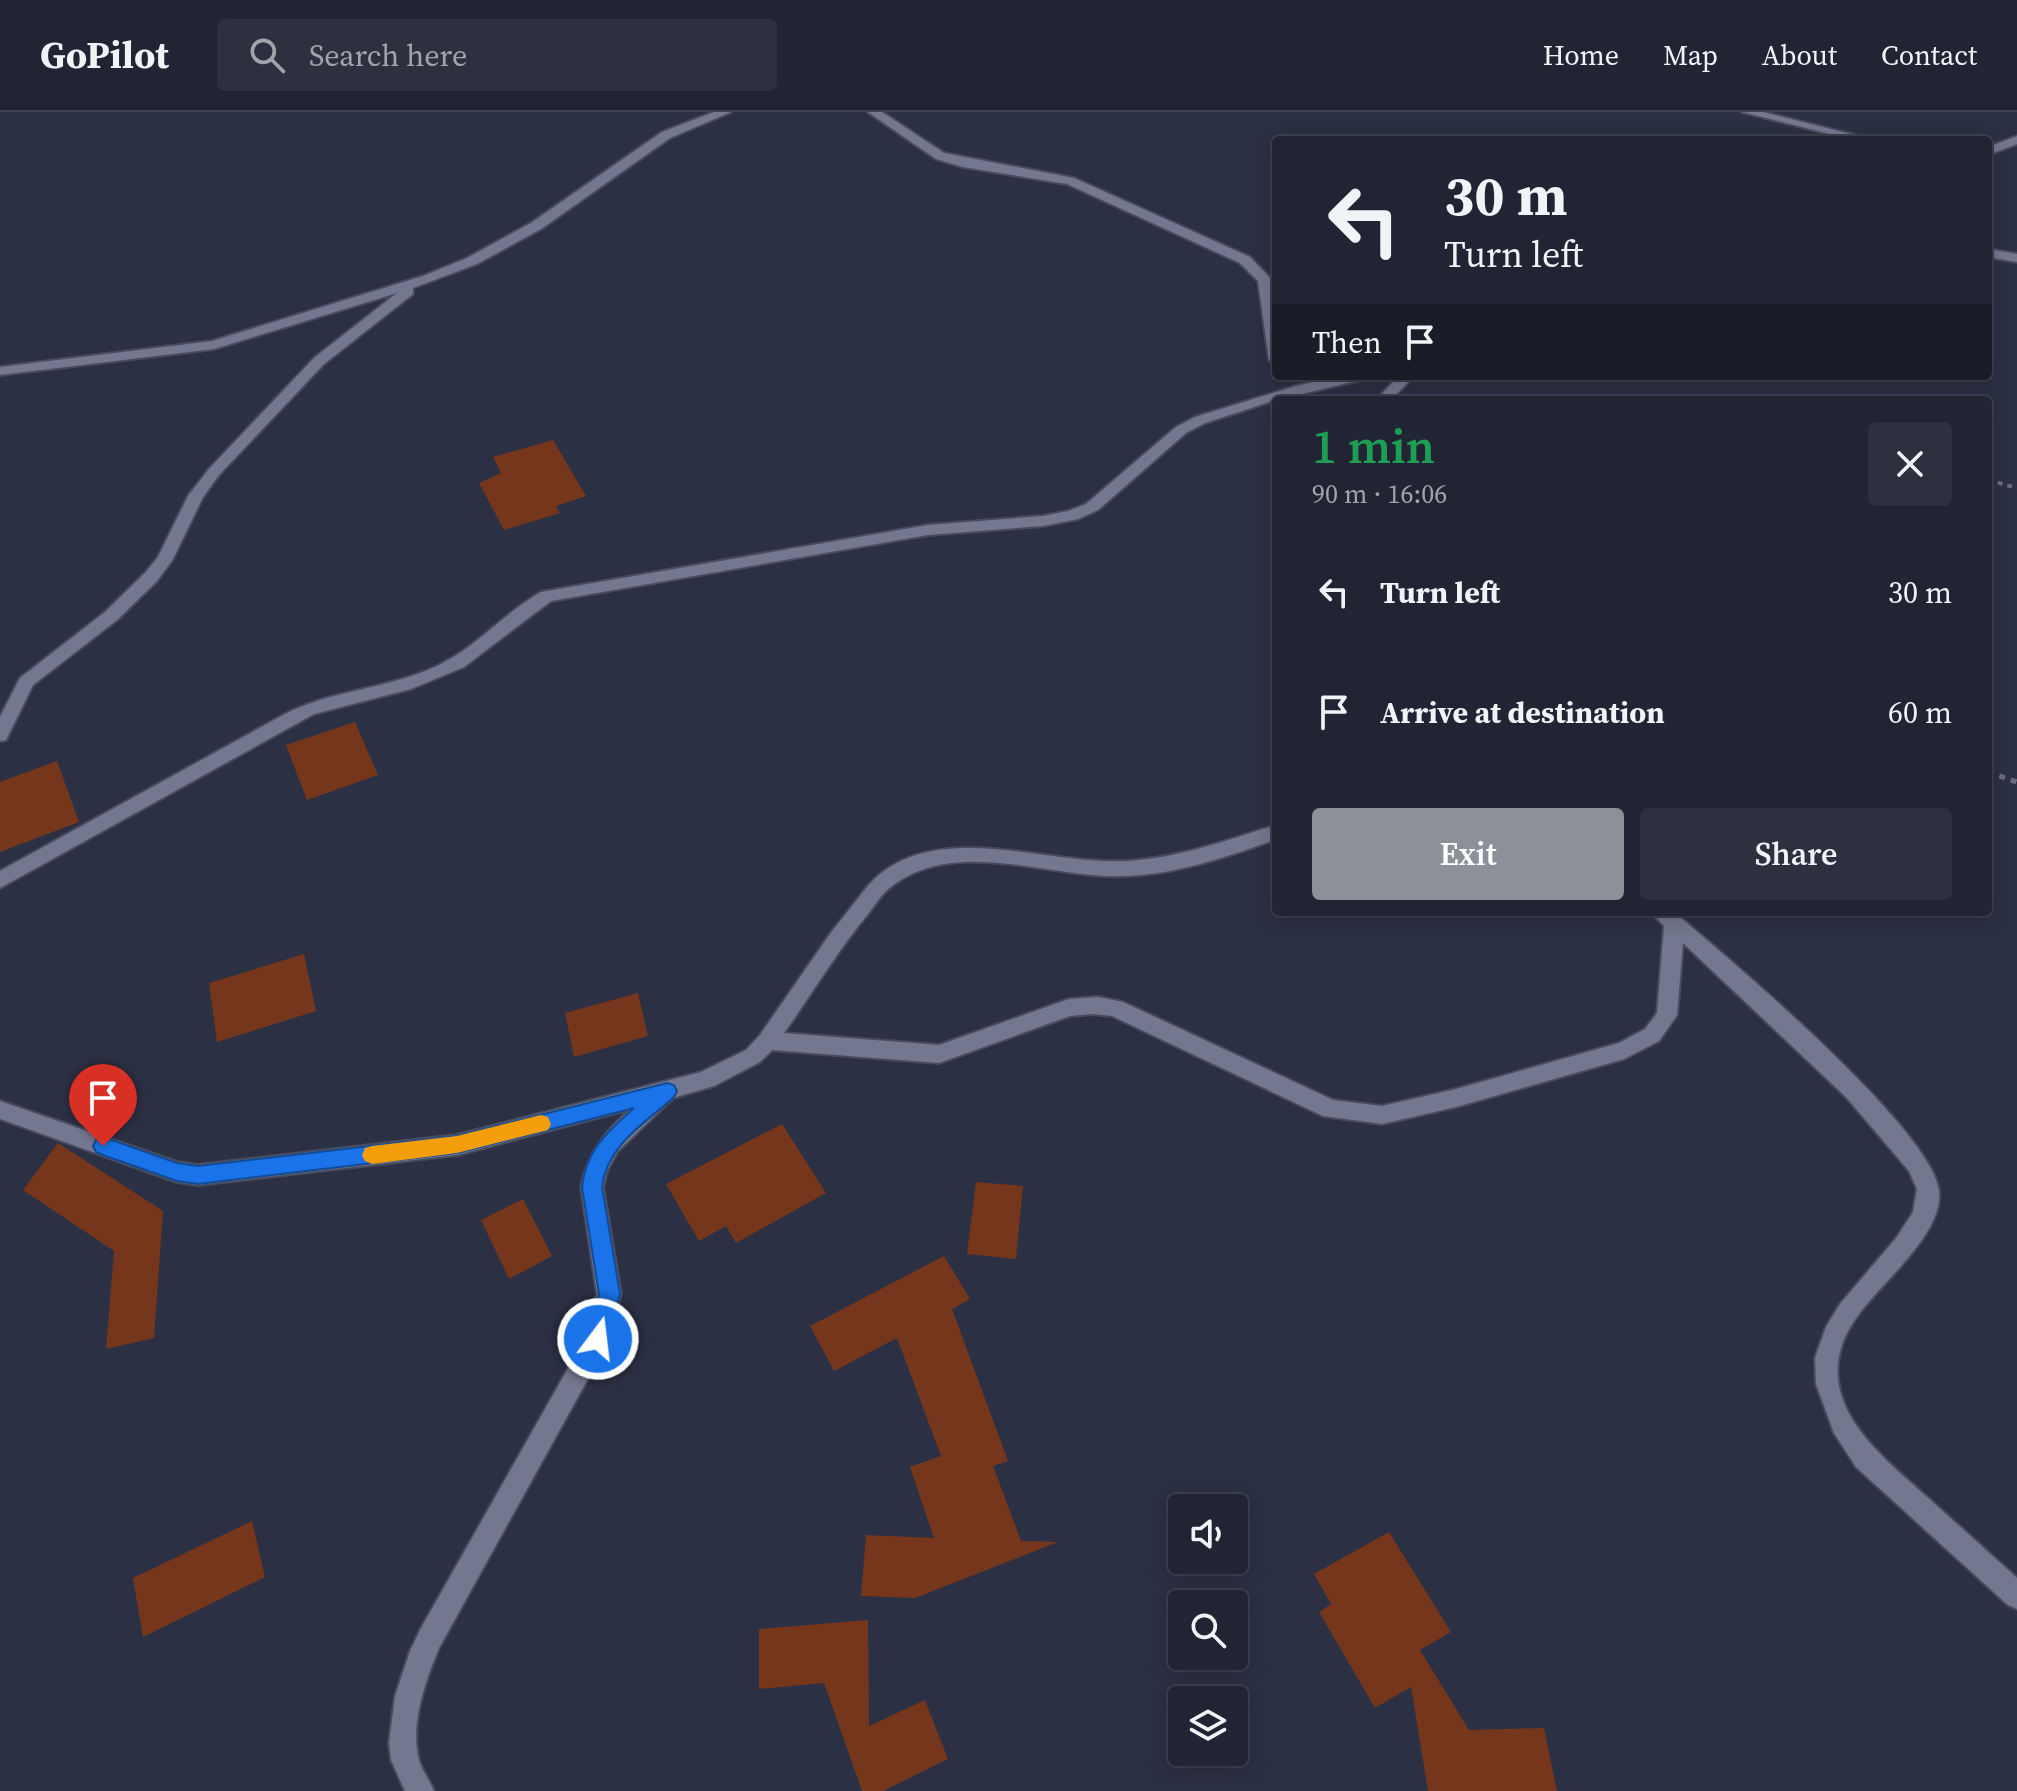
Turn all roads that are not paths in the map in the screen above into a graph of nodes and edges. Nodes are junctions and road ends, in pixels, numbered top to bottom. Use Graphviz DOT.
graph roads {
  1 [pos="725,112"];
  2 [pos="874,112"];
  3 [pos="1748,112"];
  4 [pos="1852,136"];
  5 [pos="2017,140"];
  6 [pos="1992,149"];
  7 [pos="1992,254"];
  8 [pos="2017,258"];
  9 [pos="420,282"];
  10 [pos="1272,331"];
  11 [pos="0,371"];
  12 [pos="1291,380"];
  13 [pos="1348,380"];
  14 [pos="1403,380"];
  15 [pos="1307,394"];
  16 [pos="1387,396"];
  17 [pos="1272,402"];
  18 [pos="0,735"];
  19 [pos="1272,834"];
  20 [pos="0,880"];
  21 [pos="1668,918"];
  22 [pos="767,1041"];
  23 [pos="667,1091"];
  24 [pos="0,1110"];
  25 [pos="2017,1596"];
  26 [pos="420,1791"];
  1 -- 9 [label="street"];
  2 -- 10 [label="street"];
  3 -- 4 [label="street"];
  5 -- 6 [label="street"];
  7 -- 8 [label="street"];
  9 -- 11 [label="street"];
  9 -- 18 [label="street"];
  12 -- 15 [label="street"];
  13 -- 15 [label="street"];
  14 -- 16 [label="street"];
  17 -- 20 [label="street"];
  19 -- 22 [label="street"];
  21 -- 22 [label="street"];
  21 -- 25 [label="street"];
  22 -- 23 [label="street"];
  23 -- 24 [label="street"];
  23 -- 26 [label="street"];
}
